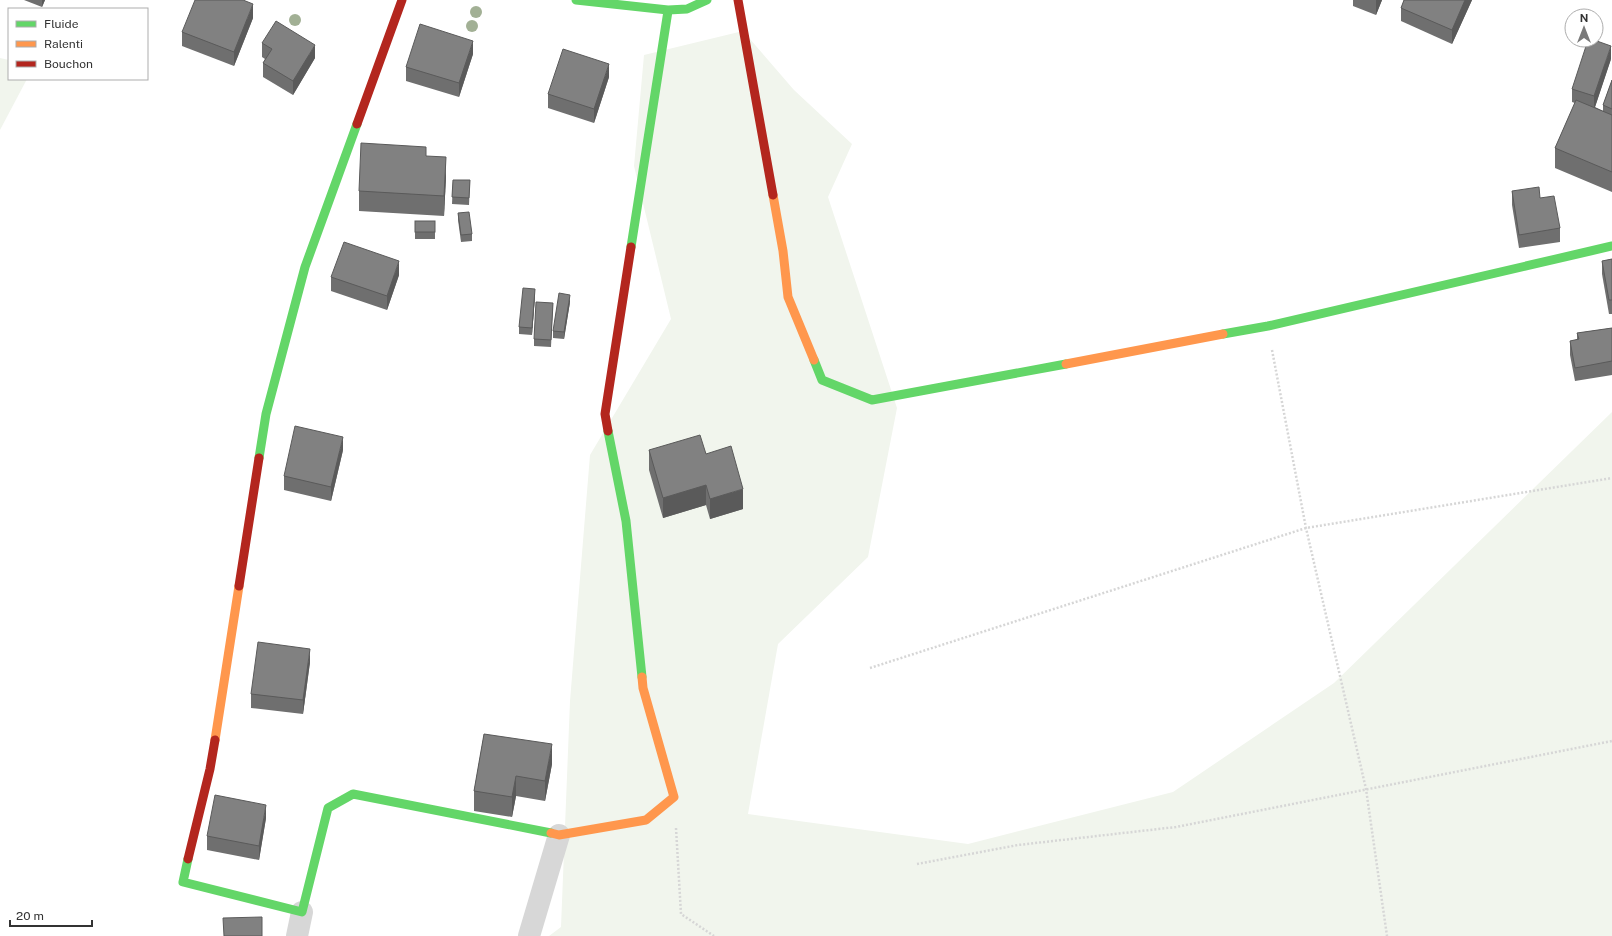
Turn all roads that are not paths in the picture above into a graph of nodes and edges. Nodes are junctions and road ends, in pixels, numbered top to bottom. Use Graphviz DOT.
graph roads {
  1 [pos="402,0"];
  2 [pos="576,0"];
  3 [pos="707,0"];
  4 [pos="738,0"];
  5 [pos="668,11"];
  6 [pos="1612,246"];
  7 [pos="558,835"];
  8 [pos="302,912"];
  9 [pos="297,936"];
  10 [pos="529,936"];
  1 -- 8 [label="street"];
  2 -- 5 [label="street"];
  3 -- 5 [label="street"];
  4 -- 6 [label="street"];
  5 -- 7 [label="street"];
  7 -- 8 [label="street"];
  7 -- 10 [label="street"];
  8 -- 9 [label="street"];
}
